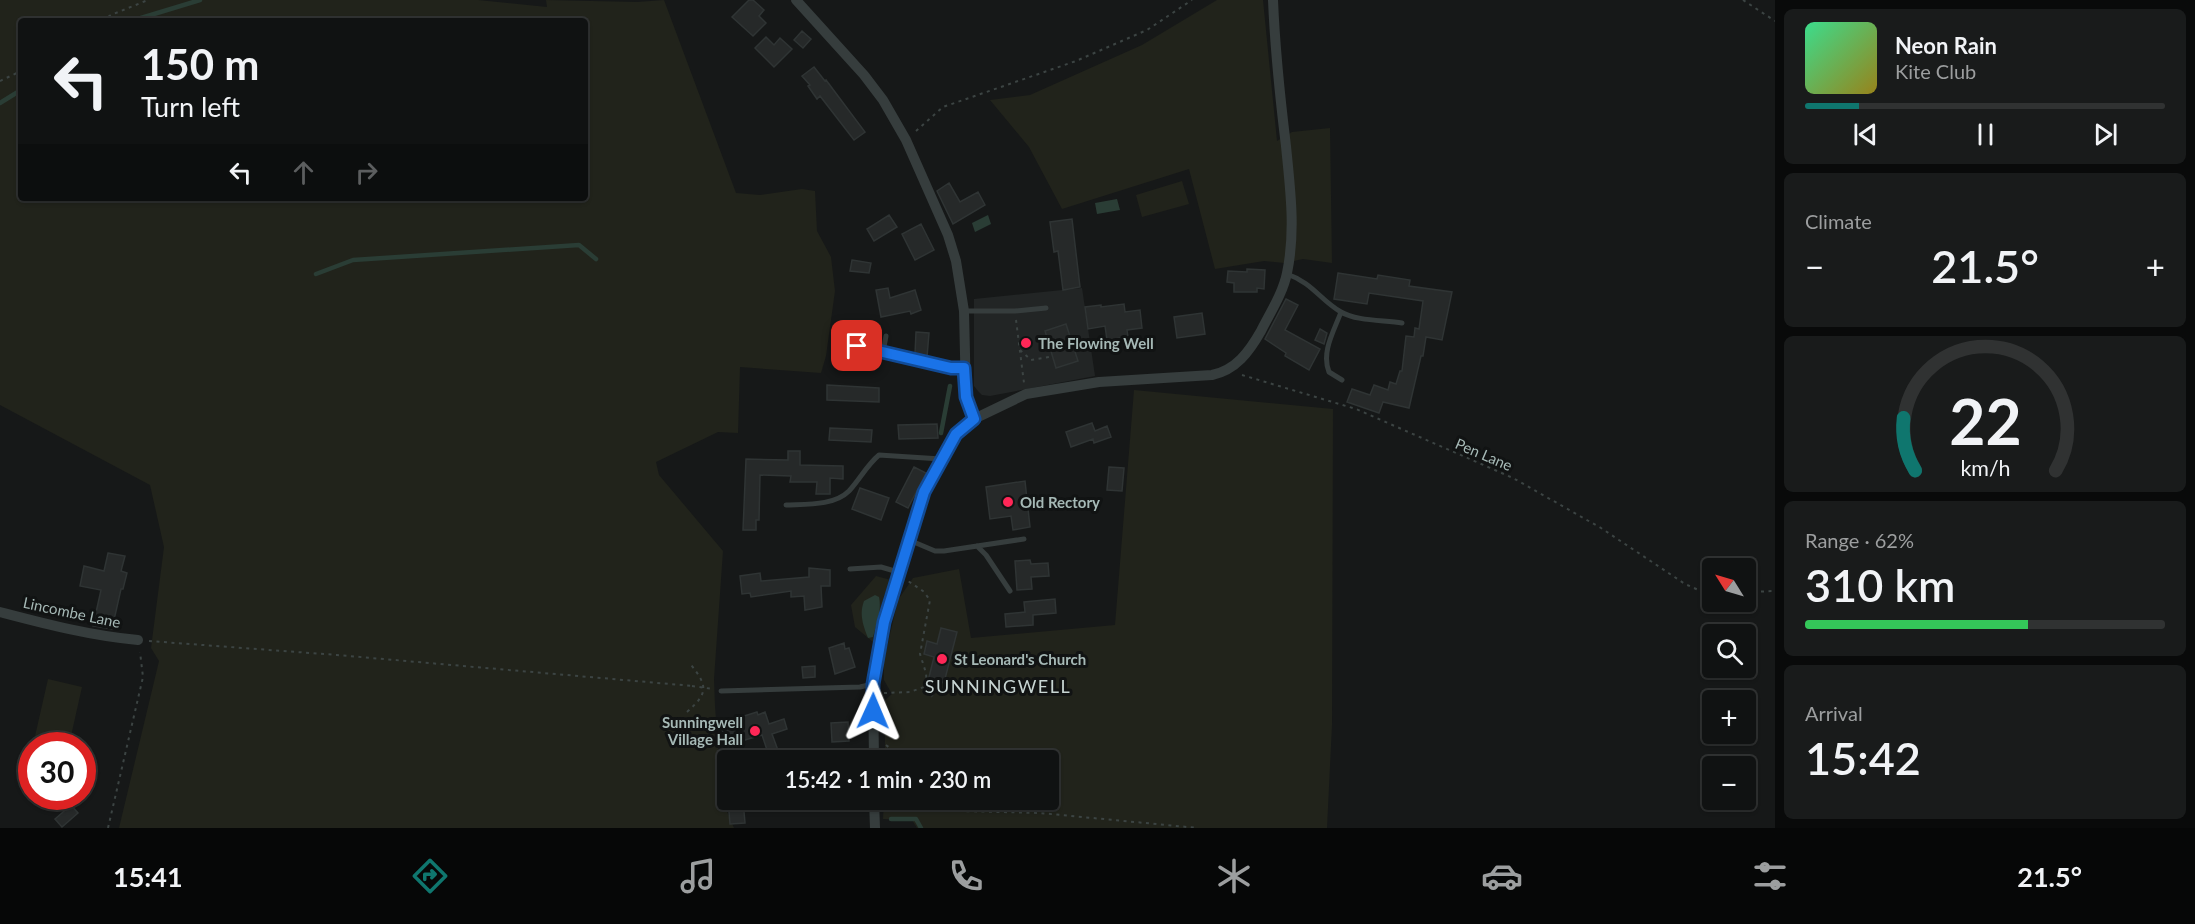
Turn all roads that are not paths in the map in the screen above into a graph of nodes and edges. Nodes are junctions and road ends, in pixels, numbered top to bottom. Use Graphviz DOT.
graph roads {
  1 [pos="796,0"];
  2 [pos="1273,0"];
  3 [pos="1287,274"];
  4 [pos="1046,308"];
  5 [pos="964,310"];
  6 [pos="1341,312"];
  7 [pos="1402,323"];
  8 [pos="886,336"];
  9 [pos="857,346"];
  10 [pos="883,352"];
  11 [pos="964,368"];
  12 [pos="1342,380"];
  13 [pos="974,419"];
  14 [pos="876,447"];
  15 [pos="879,455"];
  16 [pos="941,459"];
  17 [pos="786,505"];
  18 [pos="1024,538"];
  19 [pos="909,540"];
  20 [pos="977,546"];
  21 [pos="849,569"];
  22 [pos="898,575"];
  23 [pos="1010,591"];
  24 [pos="0,612"];
  25 [pos="141,640"];
  26 [pos="873,689"];
  27 [pos="721,691"];
  28 [pos="873,750"];
  29 [pos="874,810"];
  30 [pos="875,828"];
  1 -- 5 [label="street"];
  2 -- 3 [label="street"];
  3 -- 6 [label="lane"];
  3 -- 13 [label="street"];
  4 -- 5 [label="lane"];
  5 -- 11 [label="street"];
  6 -- 7 [label="lane"];
  6 -- 12 [label="lane"];
  8 -- 10 [label="lane"];
  9 -- 10 [label="lane"];
  10 -- 11 [label="lane"];
  11 -- 13 [label="street"];
  13 -- 16 [label="street"];
  14 -- 15 [label="lane"];
  15 -- 16 [label="lane"];
  15 -- 17 [label="lane"];
  16 -- 19 [label="street"];
  18 -- 20 [label="lane"];
  19 -- 20 [label="lane"];
  19 -- 22 [label="street"];
  20 -- 23 [label="lane"];
  21 -- 22 [label="lane"];
  22 -- 26 [label="street"];
  24 -- 25 [label="street, Lincombe Lane"];
  26 -- 27 [label="lane"];
  26 -- 28 [label="street"];
  29 -- 30 [label="street"];
}
